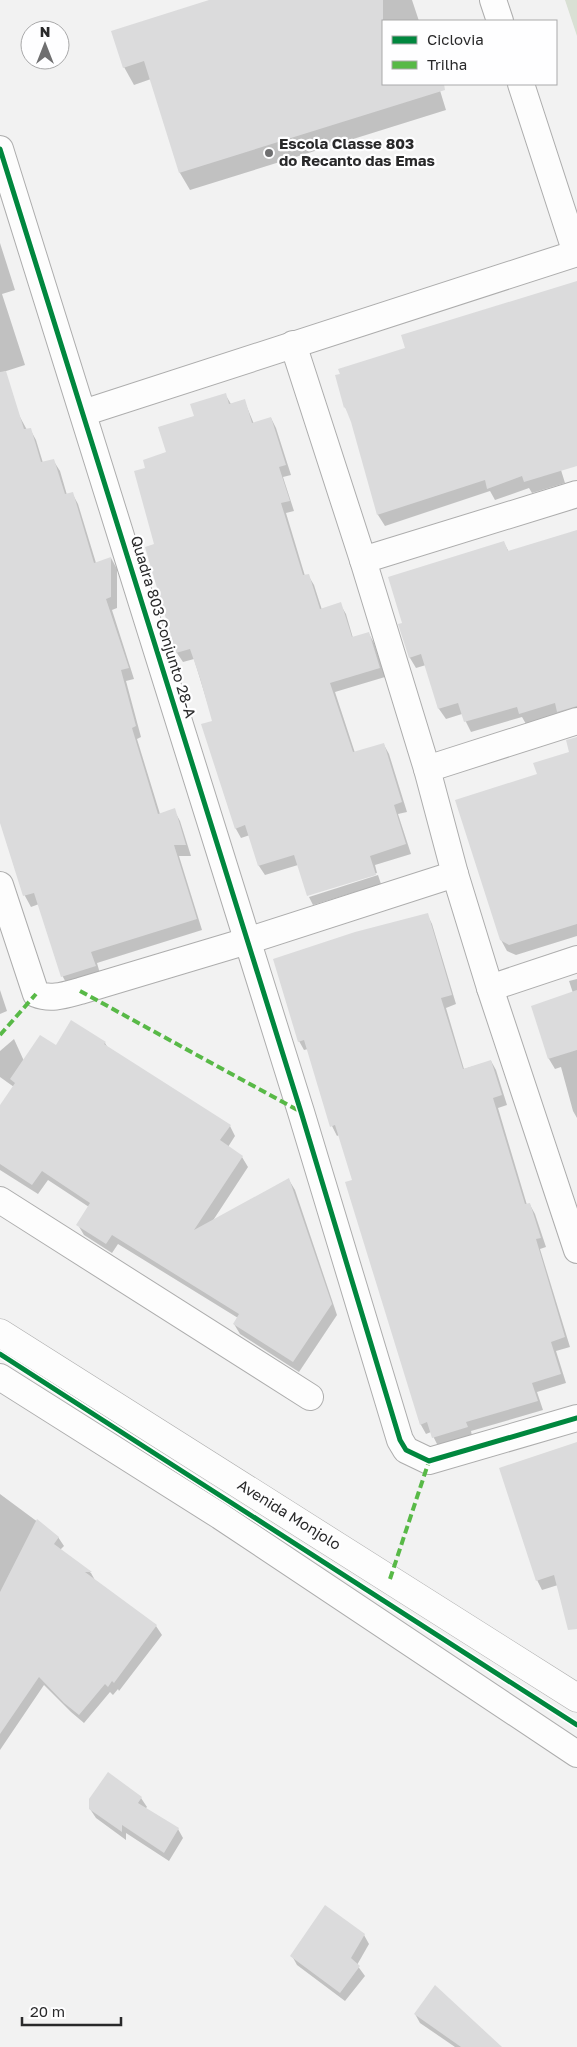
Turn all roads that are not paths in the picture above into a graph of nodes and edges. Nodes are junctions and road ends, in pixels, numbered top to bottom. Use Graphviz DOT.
graph roads {
  1 [pos="493,0"];
  2 [pos="500,20"];
  3 [pos="521,85"];
  4 [pos="2,161"];
  5 [pos="576,253"];
  6 [pos="293,344"];
  7 [pos="83,413"];
  8 [pos="577,494"];
  9 [pos="363,560"];
  10 [pos="577,721"];
  11 [pos="427,769"];
  12 [pos="455,874"];
  13 [pos="0,885"];
  14 [pos="248,941"];
  15 [pos="577,959"];
  16 [pos="490,988"];
  17 [pos="567,1188"];
  18 [pos="0,1200"];
  19 [pos="577,1250"];
  20 [pos="0,1333"];
  21 [pos="0,1377"];
  22 [pos="310,1397"];
  23 [pos="577,1418"];
  24 [pos="577,1698"];
  25 [pos="577,1754"];
  1 -- 2 [label="street"];
  3 -- 5 [label="street"];
  4 -- 7 [label="street, Quadra 803 Conjunto 28-A"];
  5 -- 6 [label="street"];
  6 -- 7 [label="street"];
  6 -- 9 [label="street"];
  7 -- 14 [label="street, Quadra 803 Conjunto 28-A"];
  8 -- 9 [label="street"];
  9 -- 11 [label="street"];
  10 -- 11 [label="street"];
  11 -- 12 [label="street"];
  12 -- 14 [label="street"];
  12 -- 16 [label="street"];
  13 -- 14 [label="street"];
  14 -- 23 [label="street, Quadra 803 Conjunto 28-A"];
  15 -- 16 [label="street"];
  16 -- 17 [label="street"];
  17 -- 19 [label="street"];
  18 -- 22 [label="street"];
  20 -- 24 [label="street, Avenida Monjolo"];
  21 -- 25 [label="street"];
}
